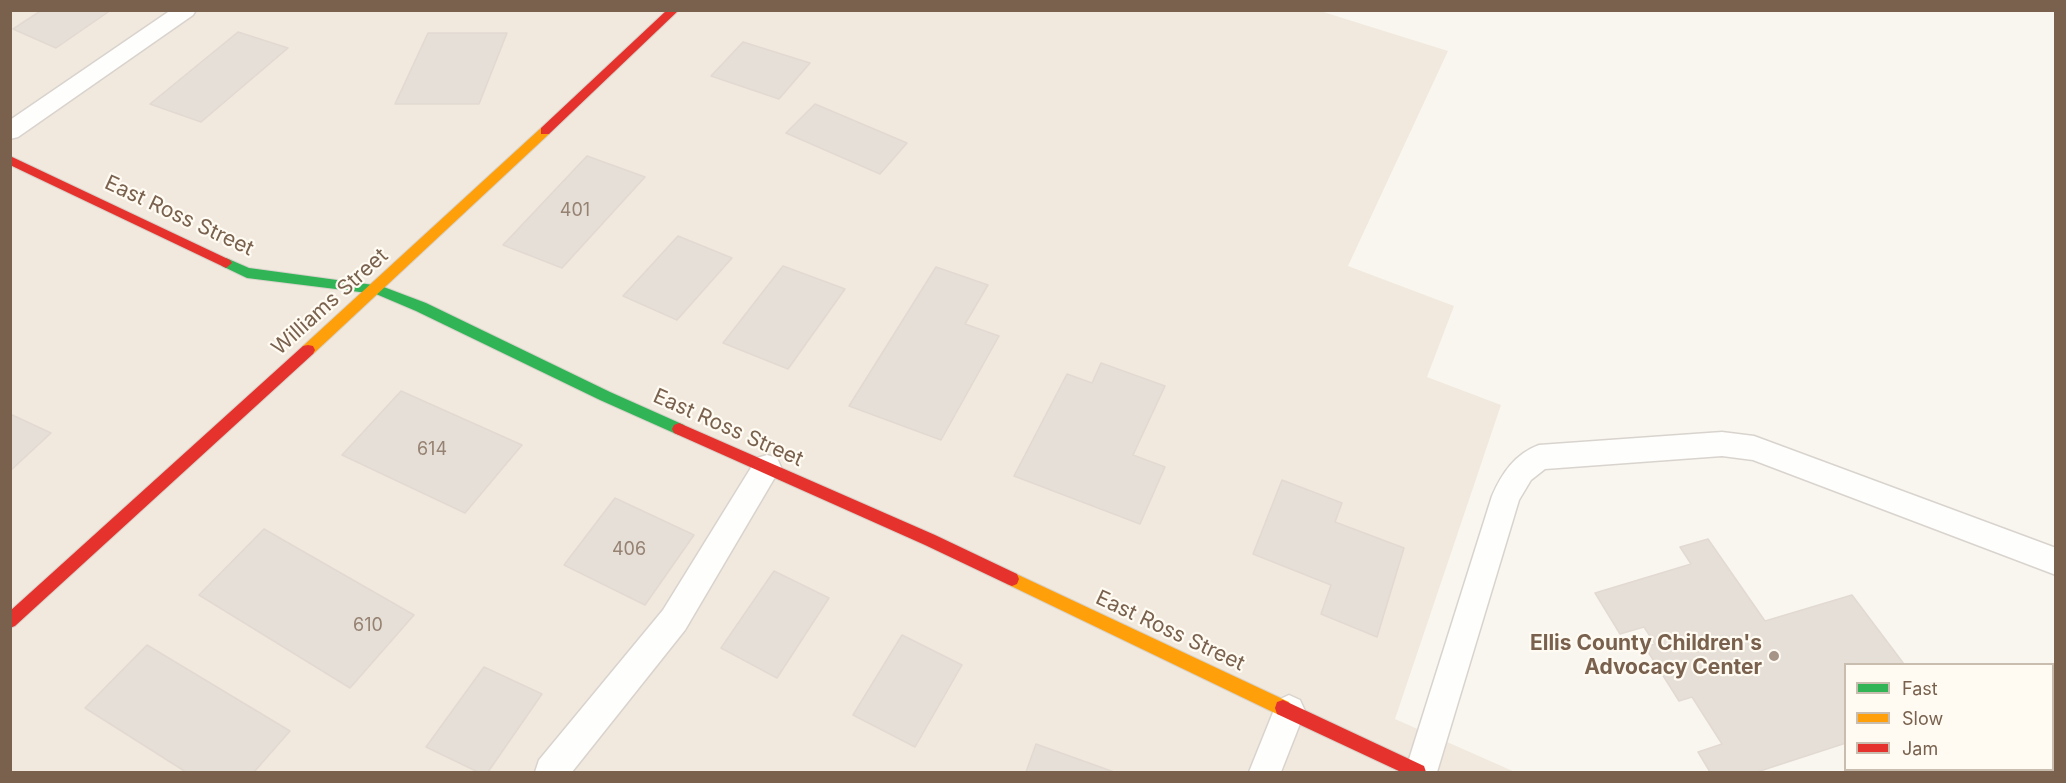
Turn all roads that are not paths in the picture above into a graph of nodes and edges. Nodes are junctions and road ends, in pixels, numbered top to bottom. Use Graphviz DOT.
graph roads {
  1 [pos="186,10"];
  2 [pos="674,10"];
  3 [pos="10,131"];
  4 [pos="10,160"];
  5 [pos="377,289"];
  6 [pos="766,467"];
  7 [pos="2055,562"];
  8 [pos="10,621"];
  9 [pos="1289,711"];
  10 [pos="551,772"];
  11 [pos="1265,772"];
  12 [pos="1420,772"];
  1 -- 3 [label="lane"];
  2 -- 5 [label="street, Williams Street"];
  4 -- 5 [label="street, East Ross Street"];
  5 -- 6 [label="street, East Ross Street"];
  5 -- 8 [label="street, Williams Street"];
  6 -- 9 [label="street, East Ross Street"];
  6 -- 10 [label="lane"];
  7 -- 12 [label="lane"];
  9 -- 11 [label="lane"];
  9 -- 12 [label="street, East Ross Street"];
}
